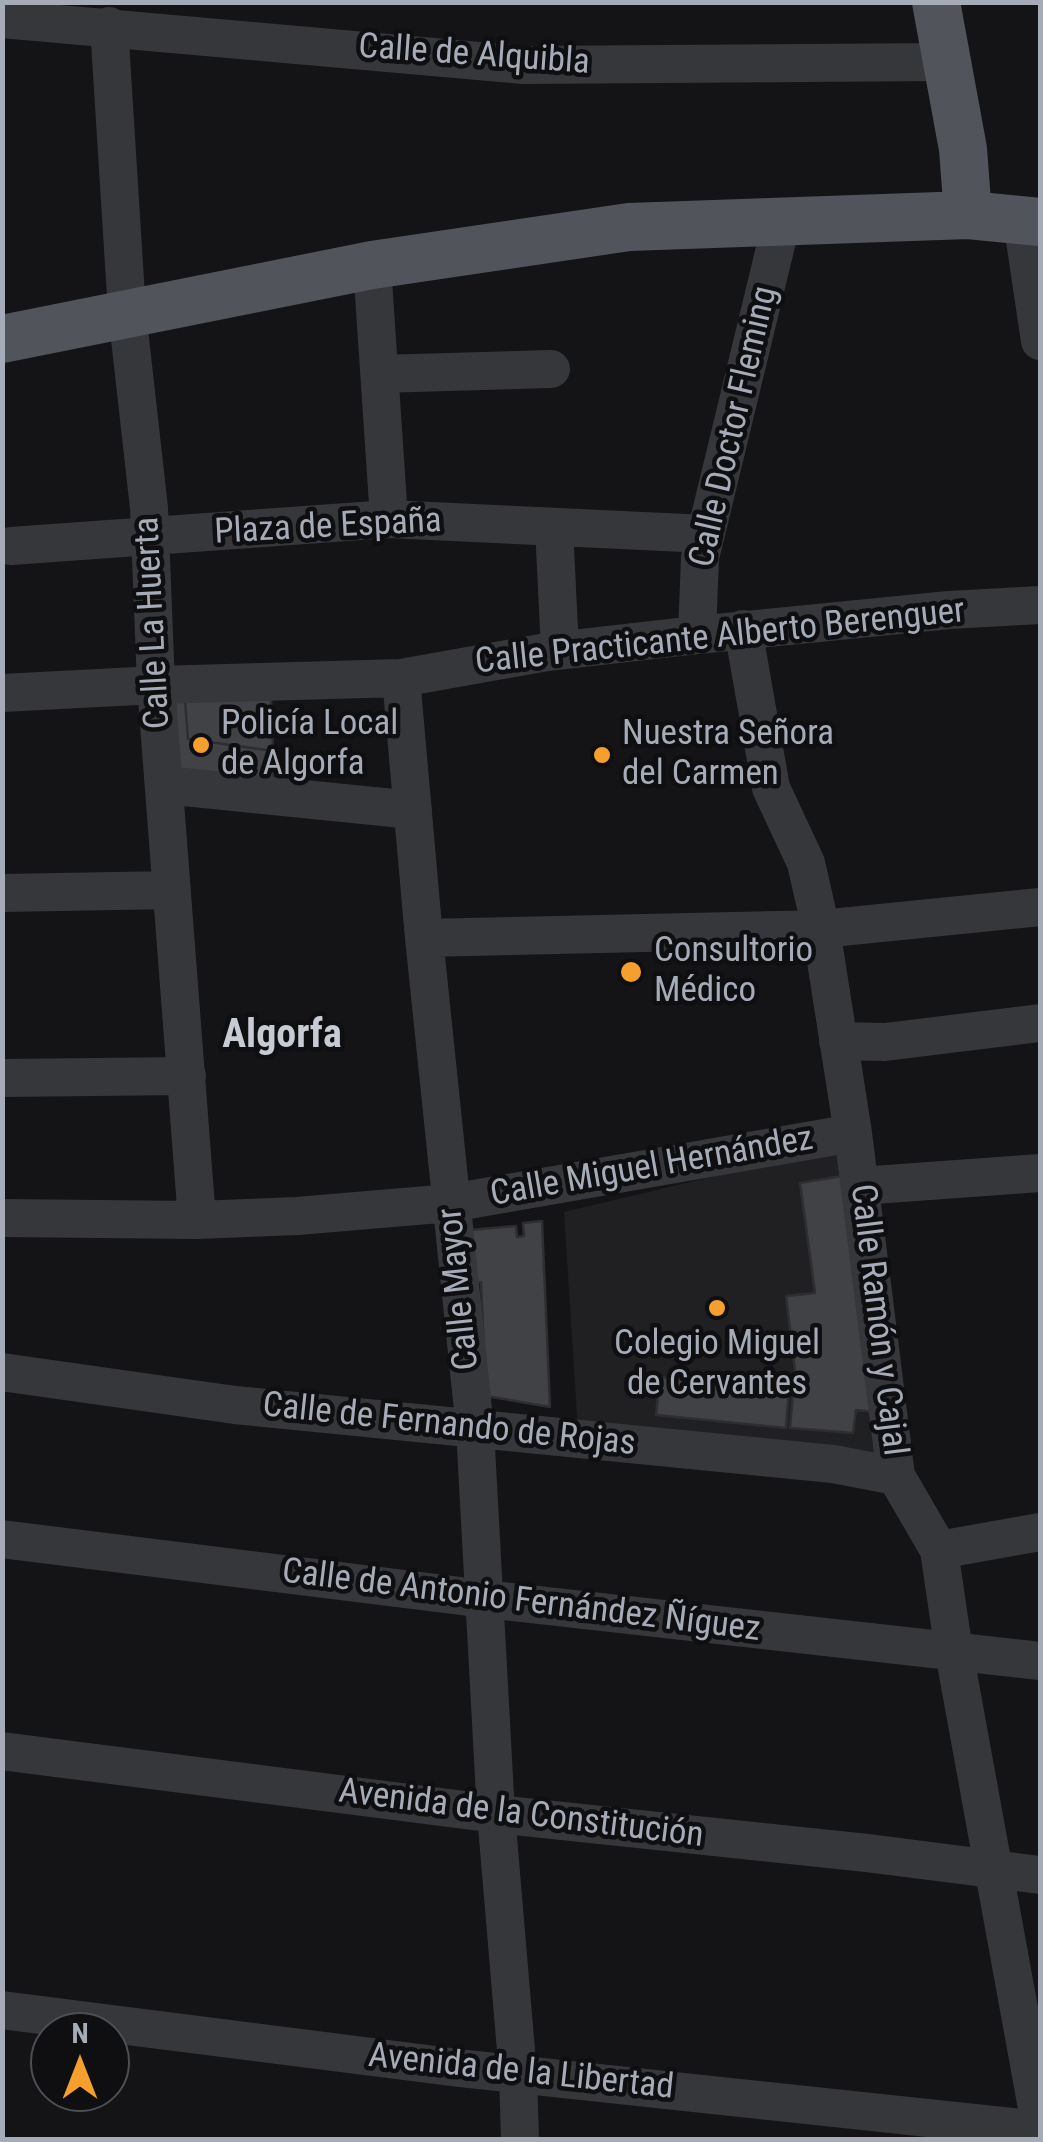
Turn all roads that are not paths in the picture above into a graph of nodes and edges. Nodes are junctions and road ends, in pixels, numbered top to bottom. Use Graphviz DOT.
graph roads {
  1 [pos="936,2"];
  2 [pos="2,19"];
  3 [pos="109,26"];
  4 [pos="947,62"];
  5 [pos="968,215"];
  6 [pos="782,220"];
  7 [pos="1031,221"];
  8 [pos="372,264"];
  9 [pos="128,312"];
  10 [pos="2,339"];
  11 [pos="1040,341"];
  12 [pos="552,369"];
  13 [pos="380,374"];
  14 [pos="389,519"];
  15 [pos="554,527"];
  16 [pos="706,534"];
  17 [pos="150,537"];
  18 [pos="10,546"];
  19 [pos="1040,605"];
  20 [pos="743,630"];
  21 [pos="697,635"];
  22 [pos="560,650"];
  23 [pos="401,678"];
  24 [pos="156,684"];
  25 [pos="2,693"];
  26 [pos="164,785"];
  27 [pos="412,810"];
  28 [pos="172,890"];
  29 [pos="2,893"];
  30 [pos="1040,907"];
  31 [pos="820,929"];
  32 [pos="424,938"];
  33 [pos="1040,1023"];
  34 [pos="838,1041"];
  35 [pos="187,1076"];
  36 [pos="2,1078"];
  37 [pos="853,1133"];
  38 [pos="1040,1173"];
  39 [pos="860,1186"];
  40 [pos="450,1203"];
  41 [pos="2,1218"];
  42 [pos="197,1220"];
  43 [pos="2,1372"];
  44 [pos="476,1429"];
  45 [pos="896,1476"];
  46 [pos="1040,1532"];
  47 [pos="2,1539"];
  48 [pos="939,1550"];
  49 [pos="486,1599"];
  50 [pos="954,1652"];
  51 [pos="1040,1662"];
  52 [pos="2,1751"];
  53 [pos="496,1814"];
  54 [pos="995,1872"];
  55 [pos="1040,1875"];
  56 [pos="2,2010"];
  57 [pos="518,2074"];
  58 [pos="1040,2127"];
  59 [pos="520,2140"];
  1 -- 4 [label="main road"];
  2 -- 3 [label="street, Calle de Alquibla"];
  3 -- 4 [label="street, Calle de Alquibla"];
  3 -- 9 [label="street, Calle La Huerta"];
  4 -- 5 [label="main road"];
  5 -- 6 [label="main road"];
  5 -- 7 [label="main road"];
  6 -- 8 [label="main road"];
  6 -- 16 [label="street, Calle Doctor Fleming"];
  7 -- 11 [label="street"];
  8 -- 9 [label="main road"];
  8 -- 13 [label="street"];
  9 -- 10 [label="main road"];
  9 -- 17 [label="street, Calle La Huerta"];
  12 -- 13 [label="street"];
  13 -- 14 [label="street"];
  14 -- 15 [label="street, Plaza de España"];
  14 -- 17 [label="street, Plaza de España"];
  15 -- 16 [label="street, Plaza de España"];
  15 -- 22 [label="street"];
  16 -- 21 [label="street, Calle Doctor Fleming"];
  17 -- 18 [label="street, Plaza de España"];
  17 -- 24 [label="street, Calle La Huerta"];
  19 -- 20 [label="street, Calle Practicante Alberto Berenguer"];
  20 -- 21 [label="street, Calle Practicante Alberto Berenguer"];
  20 -- 31 [label="street, Calle Ramón y Cajal"];
  21 -- 22 [label="street, Calle Practicante Alberto Berenguer"];
  22 -- 23 [label="street, Calle Practicante Alberto Berenguer"];
  23 -- 24 [label="street"];
  23 -- 27 [label="street, Calle Mayor"];
  24 -- 25 [label="street"];
  24 -- 26 [label="street, Calle La Huerta"];
  26 -- 27 [label="street"];
  26 -- 28 [label="street, Calle La Huerta"];
  27 -- 32 [label="street, Calle Mayor"];
  28 -- 29 [label="street"];
  28 -- 35 [label="street, Calle La Huerta"];
  30 -- 31 [label="street"];
  31 -- 32 [label="street"];
  31 -- 34 [label="street, Calle Ramón y Cajal"];
  32 -- 40 [label="street, Calle Mayor"];
  33 -- 34 [label="street"];
  34 -- 37 [label="street, Calle Ramón y Cajal"];
  35 -- 36 [label="street"];
  35 -- 42 [label="street, Calle La Huerta"];
  37 -- 39 [label="street, Calle Ramón y Cajal"];
  37 -- 40 [label="street, Calle Miguel Hernández"];
  38 -- 39 [label="street"];
  39 -- 45 [label="street, Calle Ramón y Cajal"];
  40 -- 42 [label="street, Calle Miguel Hernández"];
  40 -- 44 [label="street, Calle Mayor"];
  41 -- 42 [label="street, Calle Miguel Hernández"];
  43 -- 44 [label="street, Calle de Fernando de Rojas"];
  44 -- 45 [label="street, Calle de Fernando de Rojas"];
  44 -- 49 [label="street, Calle Mayor"];
  45 -- 48 [label="street, Calle Ramón y Cajal"];
  46 -- 48 [label="street"];
  47 -- 49 [label="street, Calle de Antonio Fernández Ñíguez"];
  48 -- 50 [label="street, Calle Ramón y Cajal"];
  49 -- 50 [label="street, Calle de Antonio Fernández Ñíguez"];
  49 -- 53 [label="street, Calle Mayor"];
  50 -- 51 [label="street, Calle de Antonio Fernández Ñíguez"];
  50 -- 54 [label="street, Calle Ramón y Cajal"];
  52 -- 53 [label="street, Avenida de la Constitución"];
  53 -- 54 [label="street, Avenida de la Constitución"];
  53 -- 57 [label="street, Calle Mayor"];
  54 -- 55 [label="street, Avenida de la Constitución"];
  54 -- 58 [label="street, Calle Ramón y Cajal"];
  56 -- 57 [label="street, Avenida de la Libertad"];
  57 -- 58 [label="street, Avenida de la Libertad"];
  57 -- 59 [label="street, Calle Mayor"];
}
